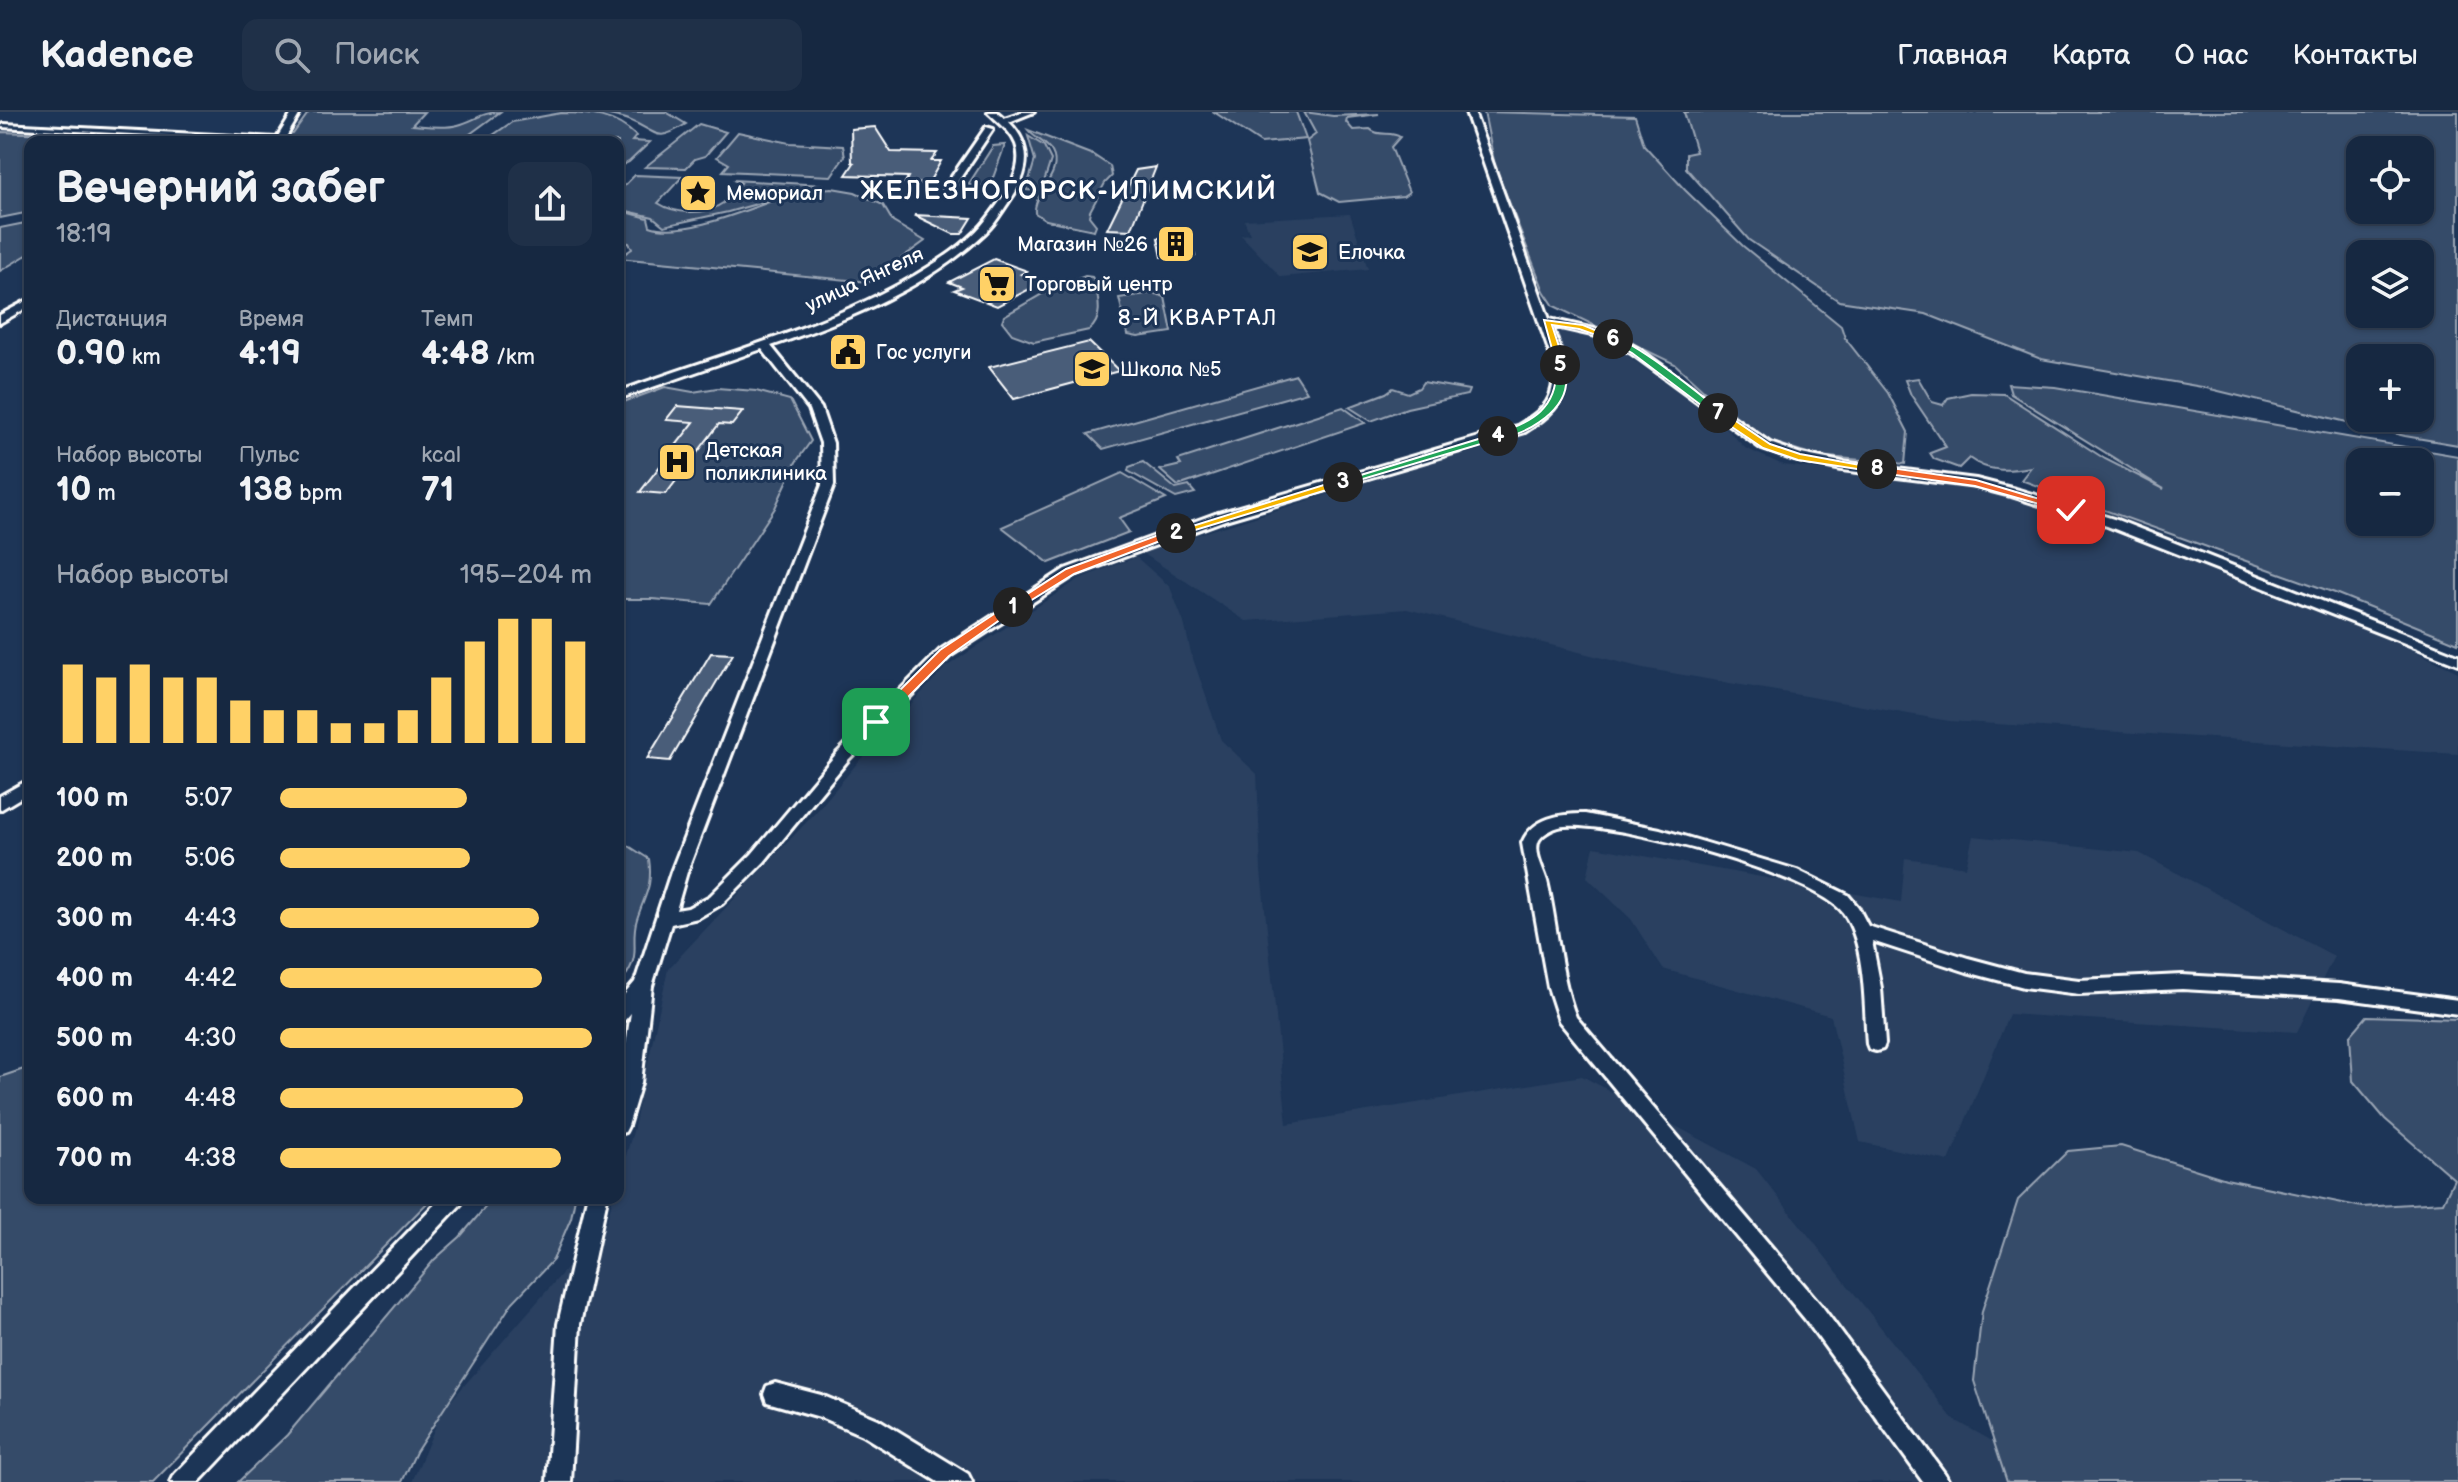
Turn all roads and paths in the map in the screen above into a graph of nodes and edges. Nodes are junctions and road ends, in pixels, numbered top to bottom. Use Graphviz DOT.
graph roads {
  1 [pos="297,112"];
  2 [pos="992,112"];
  3 [pos="1030,112"];
  4 [pos="1470,112"];
  5 [pos="161,124"];
  6 [pos="4,127"];
  7 [pos="997,127"];
  8 [pos="166,133"];
  9 [pos="204,136"];
  10 [pos="283,136"];
  11 [pos="949,188"];
  12 [pos="961,188"];
  13 [pos="24,304"];
  14 [pos="24,305"];
  15 [pos="0,308"];
  16 [pos="0,320"];
  17 [pos="1547,322"];
  18 [pos="765,345"];
  19 [pos="624,394"];
  20 [pos="2458,660"];
  21 [pos="24,788"];
  22 [pos="0,804"];
  23 [pos="664,919"];
  24 [pos="1860,930"];
  25 [pos="643,986"];
  26 [pos="2458,1007"];
  27 [pos="624,1008"];
  28 [pos="1876,1044"];
  29 [pos="624,1106"];
  30 [pos="448,1204"];
  31 [pos="596,1204"];
  32 [pos="775,1394"];
  33 [pos="183,1482"];
  34 [pos="559,1482"];
  35 [pos="960,1482"];
  36 [pos="1937,1482"];
  1 -- 10 [label="street"];
  2 -- 7 [label="street, улица Янгеля"];
  3 -- 7 [label="street"];
  4 -- 17 [label="street"];
  5 -- 8 [label="street"];
  6 -- 8 [label="street"];
  7 -- 11 [label="street"];
  7 -- 12 [label="street"];
  7 -- 18 [label="street, улица Янгеля"];
  8 -- 9 [label="street"];
  13 -- 15 [label="street"];
  14 -- 16 [label="street"];
  17 -- 20 [label="street"];
  17 -- 23 [label="street"];
  18 -- 19 [label="street, улица Янгеля"];
  18 -- 23 [label="street"];
  21 -- 22 [label="street"];
  23 -- 25 [label="street"];
  24 -- 26 [label="street"];
  24 -- 28 [label="street"];
  24 -- 36 [label="street"];
  25 -- 27 [label="street"];
  25 -- 29 [label="street"];
  30 -- 33 [label="street"];
  31 -- 34 [label="street"];
  32 -- 35 [label="street"];
}
